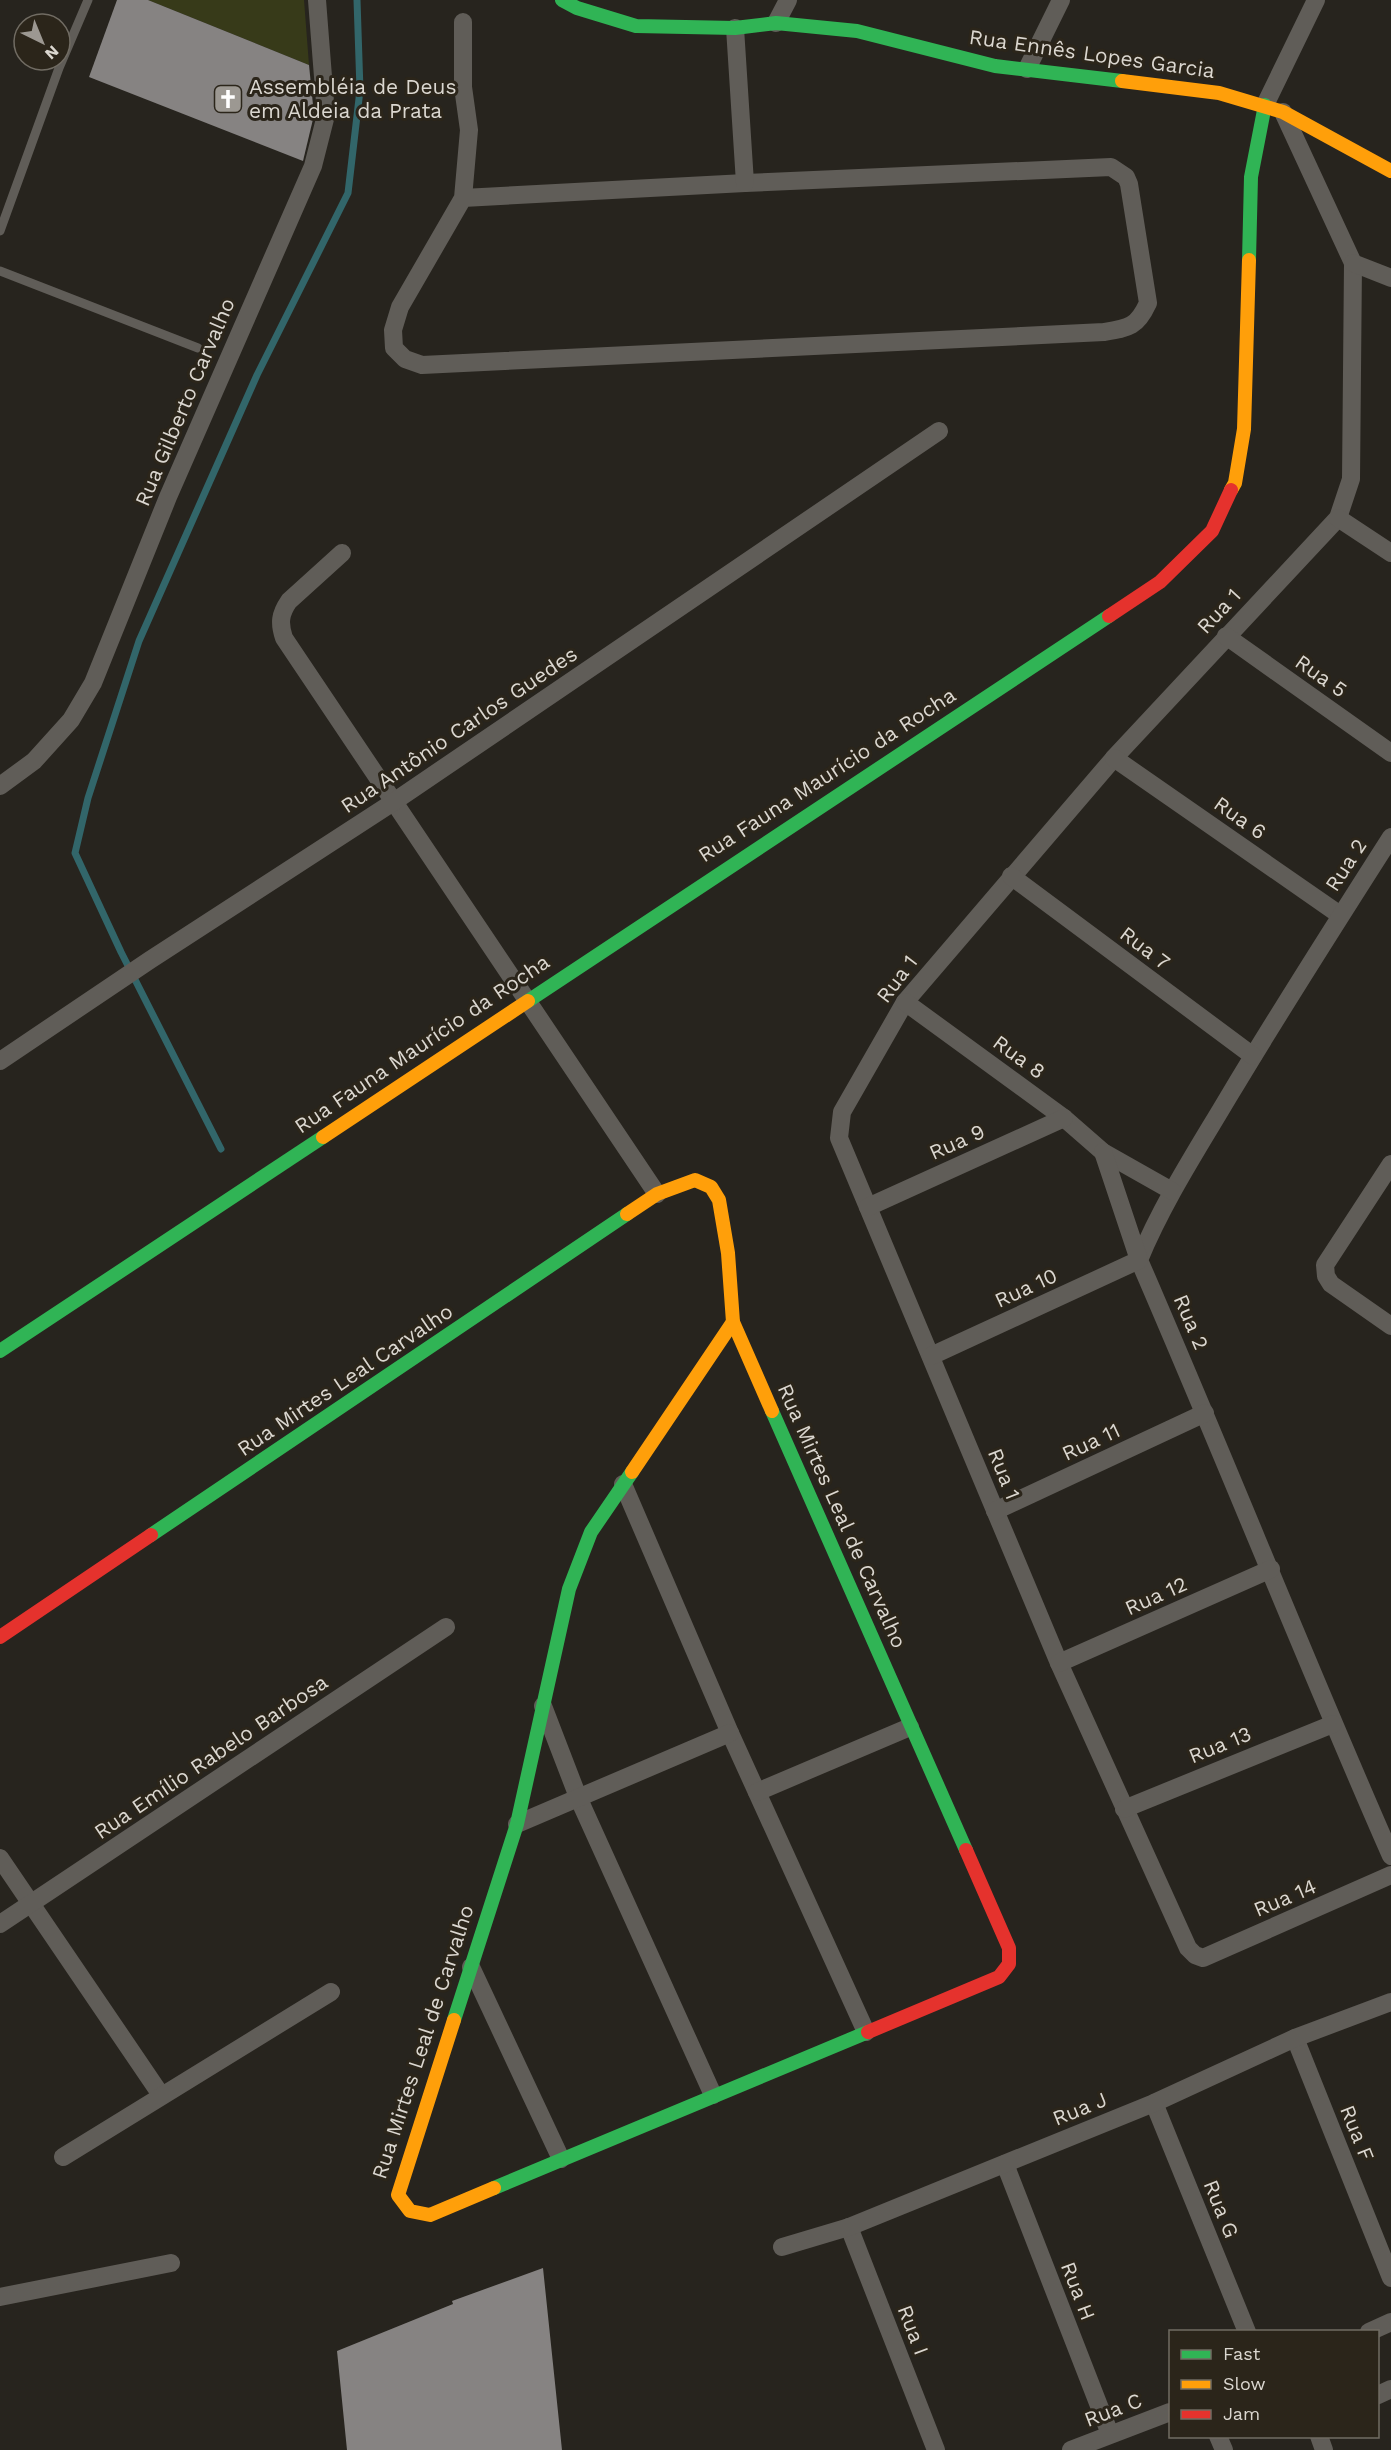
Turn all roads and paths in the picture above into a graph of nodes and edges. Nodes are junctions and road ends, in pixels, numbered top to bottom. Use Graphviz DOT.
graph roads {
  1 [pos="88,0"];
  2 [pos="317,0"];
  3 [pos="562,0"];
  4 [pos="788,0"];
  5 [pos="1061,0"];
  6 [pos="1316,0"];
  7 [pos="463,22"];
  8 [pos="776,23"];
  9 [pos="735,28"];
  10 [pos="1027,69"];
  11 [pos="1265,105"];
  12 [pos="1283,112"];
  13 [pos="1391,171"];
  14 [pos="746,183"];
  15 [pos="463,198"];
  16 [pos="0,231"];
  17 [pos="1353,262"];
  18 [pos="0,271"];
  19 [pos="1391,278"];
  20 [pos="198,348"];
  21 [pos="939,431"];
  22 [pos="1338,518"];
  23 [pos="342,553"];
  24 [pos="1391,553"];
  25 [pos="1226,636"];
  26 [pos="1391,753"];
  27 [pos="1114,758"];
  28 [pos="0,786"];
  29 [pos="395,801"];
  30 [pos="1391,837"];
  31 [pos="1011,876"];
  32 [pos="1341,915"];
  33 [pos="525,1001"];
  34 [pos="905,1002"];
  35 [pos="1253,1056"];
  36 [pos="0,1061"];
  37 [pos="1064,1118"];
  38 [pos="1103,1152"];
  39 [pos="1391,1164"];
  40 [pos="1172,1191"];
  41 [pos="717,1193"];
  42 [pos="657,1194"];
  43 [pos="868,1207"];
  44 [pos="1139,1260"];
  45 [pos="733,1322"];
  46 [pos="1391,1326"];
  47 [pos="0,1351"];
  48 [pos="932,1356"];
  49 [pos="1205,1413"];
  50 [pos="622,1484"];
  51 [pos="995,1511"];
  52 [pos="1271,1569"];
  53 [pos="446,1627"];
  54 [pos="0,1637"];
  55 [pos="1059,1663"];
  56 [pos="542,1704"];
  57 [pos="1333,1724"];
  58 [pos="910,1727"];
  59 [pos="730,1733"];
  60 [pos="757,1792"];
  61 [pos="578,1797"];
  62 [pos="1124,1809"];
  63 [pos="517,1824"];
  64 [pos="1391,1856"];
  65 [pos="0,1858"];
  66 [pos="1391,1875"];
  67 [pos="31,1903"];
  68 [pos="0,1924"];
  69 [pos="1195,1955"];
  70 [pos="471,1967"];
  71 [pos="331,1992"];
  72 [pos="1391,2002"];
  73 [pos="866,2032"];
  74 [pos="1295,2038"];
  75 [pos="161,2095"];
  76 [pos="712,2095"];
  77 [pos="1154,2103"];
  78 [pos="63,2157"];
  79 [pos="561,2159"];
  80 [pos="1005,2164"];
  81 [pos="849,2227"];
  82 [pos="782,2247"];
  83 [pos="171,2263"];
  84 [pos="1391,2278"];
  85 [pos="0,2297"];
  86 [pos="1391,2322"];
  87 [pos="1247,2330"];
  88 [pos="1371,2330"];
  89 [pos="1169,2412"];
  90 [pos="1110,2434"];
  91 [pos="936,2450"];
  92 [pos="1071,2450"];
  1 -- 16 [label="lane"];
  2 -- 28 [label="street, Rua Gilberto Carvalho"];
  3 -- 9 [label="street, Rua Ennês Lopes Garcia"];
  4 -- 8 [label="street"];
  5 -- 10 [label="street"];
  6 -- 11 [label="street, Rua Fauna Maurício da Rocha"];
  7 -- 15 [label="street"];
  8 -- 9 [label="street, Rua Ennês Lopes Garcia"];
  8 -- 10 [label="street, Rua Ennês Lopes Garcia"];
  9 -- 14 [label="street"];
  10 -- 11 [label="street, Rua Ennês Lopes Garcia"];
  11 -- 12 [label="street, Rua Ennês Lopes Garcia"];
  11 -- 33 [label="street, Rua Fauna Maurício da Rocha"];
  12 -- 13 [label="street, Rua Ennês Lopes Garcia"];
  12 -- 17 [label="street, Rua 1"];
  14 -- 15 [label="street"];
  14 -- 15 [label="street"];
  17 -- 19 [label="street"];
  17 -- 22 [label="street, Rua 1"];
  18 -- 20 [label="lane"];
  21 -- 29 [label="street, Rua Antônio Carlos Guedes"];
  22 -- 24 [label="street"];
  22 -- 25 [label="street, Rua 1"];
  23 -- 29 [label="street"];
  25 -- 26 [label="street, Rua 5"];
  25 -- 27 [label="street, Rua 1"];
  27 -- 31 [label="street, Rua 1"];
  27 -- 32 [label="street, Rua 6"];
  29 -- 33 [label="street"];
  29 -- 36 [label="street, Rua Antônio Carlos Guedes"];
  30 -- 32 [label="street, Rua 2"];
  31 -- 34 [label="street, Rua 1"];
  31 -- 35 [label="street, Rua 7"];
  32 -- 35 [label="street, Rua 2"];
  33 -- 42 [label="street"];
  33 -- 47 [label="street, Rua Fauna Maurício da Rocha"];
  34 -- 37 [label="street, Rua 8"];
  34 -- 43 [label="street, Rua 1"];
  35 -- 40 [label="street, Rua 2"];
  37 -- 38 [label="street, Rua 8"];
  37 -- 43 [label="street, Rua 9"];
  38 -- 40 [label="street, Rua 8"];
  38 -- 44 [label="street"];
  39 -- 46 [label="street"];
  40 -- 44 [label="street, Rua 2"];
  41 -- 42 [label="street, Rua Mirtes Leal Carvalho"];
  41 -- 45 [label="street, Rua Mirtes Leal de Carvalho"];
  42 -- 54 [label="street, Rua Mirtes Leal Carvalho"];
  43 -- 48 [label="street, Rua 1"];
  44 -- 48 [label="street, Rua 10"];
  44 -- 49 [label="street, Rua 2"];
  45 -- 50 [label="street, Rua Mirtes Leal de Carvalho"];
  45 -- 58 [label="street, Rua Mirtes Leal de Carvalho"];
  48 -- 51 [label="street, Rua 1"];
  49 -- 51 [label="street, Rua 11"];
  49 -- 52 [label="street, Rua 2"];
  50 -- 56 [label="street, Rua Mirtes Leal de Carvalho"];
  50 -- 59 [label="street"];
  51 -- 55 [label="street, Rua 1"];
  52 -- 55 [label="street, Rua 12"];
  52 -- 57 [label="street, Rua 2"];
  53 -- 67 [label="street, Rua Emílio Rabelo Barbosa"];
  55 -- 62 [label="street, Rua 1"];
  56 -- 61 [label="street"];
  56 -- 63 [label="street, Rua Mirtes Leal de Carvalho"];
  57 -- 62 [label="street, Rua 13"];
  57 -- 64 [label="street, Rua 2"];
  58 -- 60 [label="street"];
  58 -- 73 [label="street, Rua Mirtes Leal de Carvalho"];
  59 -- 60 [label="street"];
  59 -- 61 [label="street"];
  60 -- 73 [label="street"];
  61 -- 63 [label="street"];
  61 -- 76 [label="street"];
  62 -- 69 [label="street, Rua 1"];
  63 -- 70 [label="street, Rua Mirtes Leal de Carvalho"];
  65 -- 67 [label="street"];
  66 -- 69 [label="street, Rua 14"];
  67 -- 68 [label="street, Rua Emílio Rabelo Barbosa"];
  67 -- 75 [label="street"];
  70 -- 79 [label="street"];
  70 -- 79 [label="street, Rua Mirtes Leal de Carvalho"];
  71 -- 75 [label="street"];
  72 -- 74 [label="street, Rua J"];
  73 -- 76 [label="street, Rua Mirtes Leal de Carvalho"];
  74 -- 77 [label="street, Rua J"];
  74 -- 84 [label="street, Rua F"];
  75 -- 78 [label="street"];
  76 -- 79 [label="street, Rua Mirtes Leal de Carvalho"];
  77 -- 80 [label="street, Rua J"];
  77 -- 87 [label="street, Rua G"];
  80 -- 81 [label="street, Rua J"];
  80 -- 90 [label="street, Rua H"];
  81 -- 82 [label="street, Rua J"];
  81 -- 91 [label="street, Rua I"];
  83 -- 85 [label="street"];
  86 -- 88 [label="street"];
  89 -- 90 [label="street, Rua C"];
  90 -- 92 [label="street, Rua C"];
}
